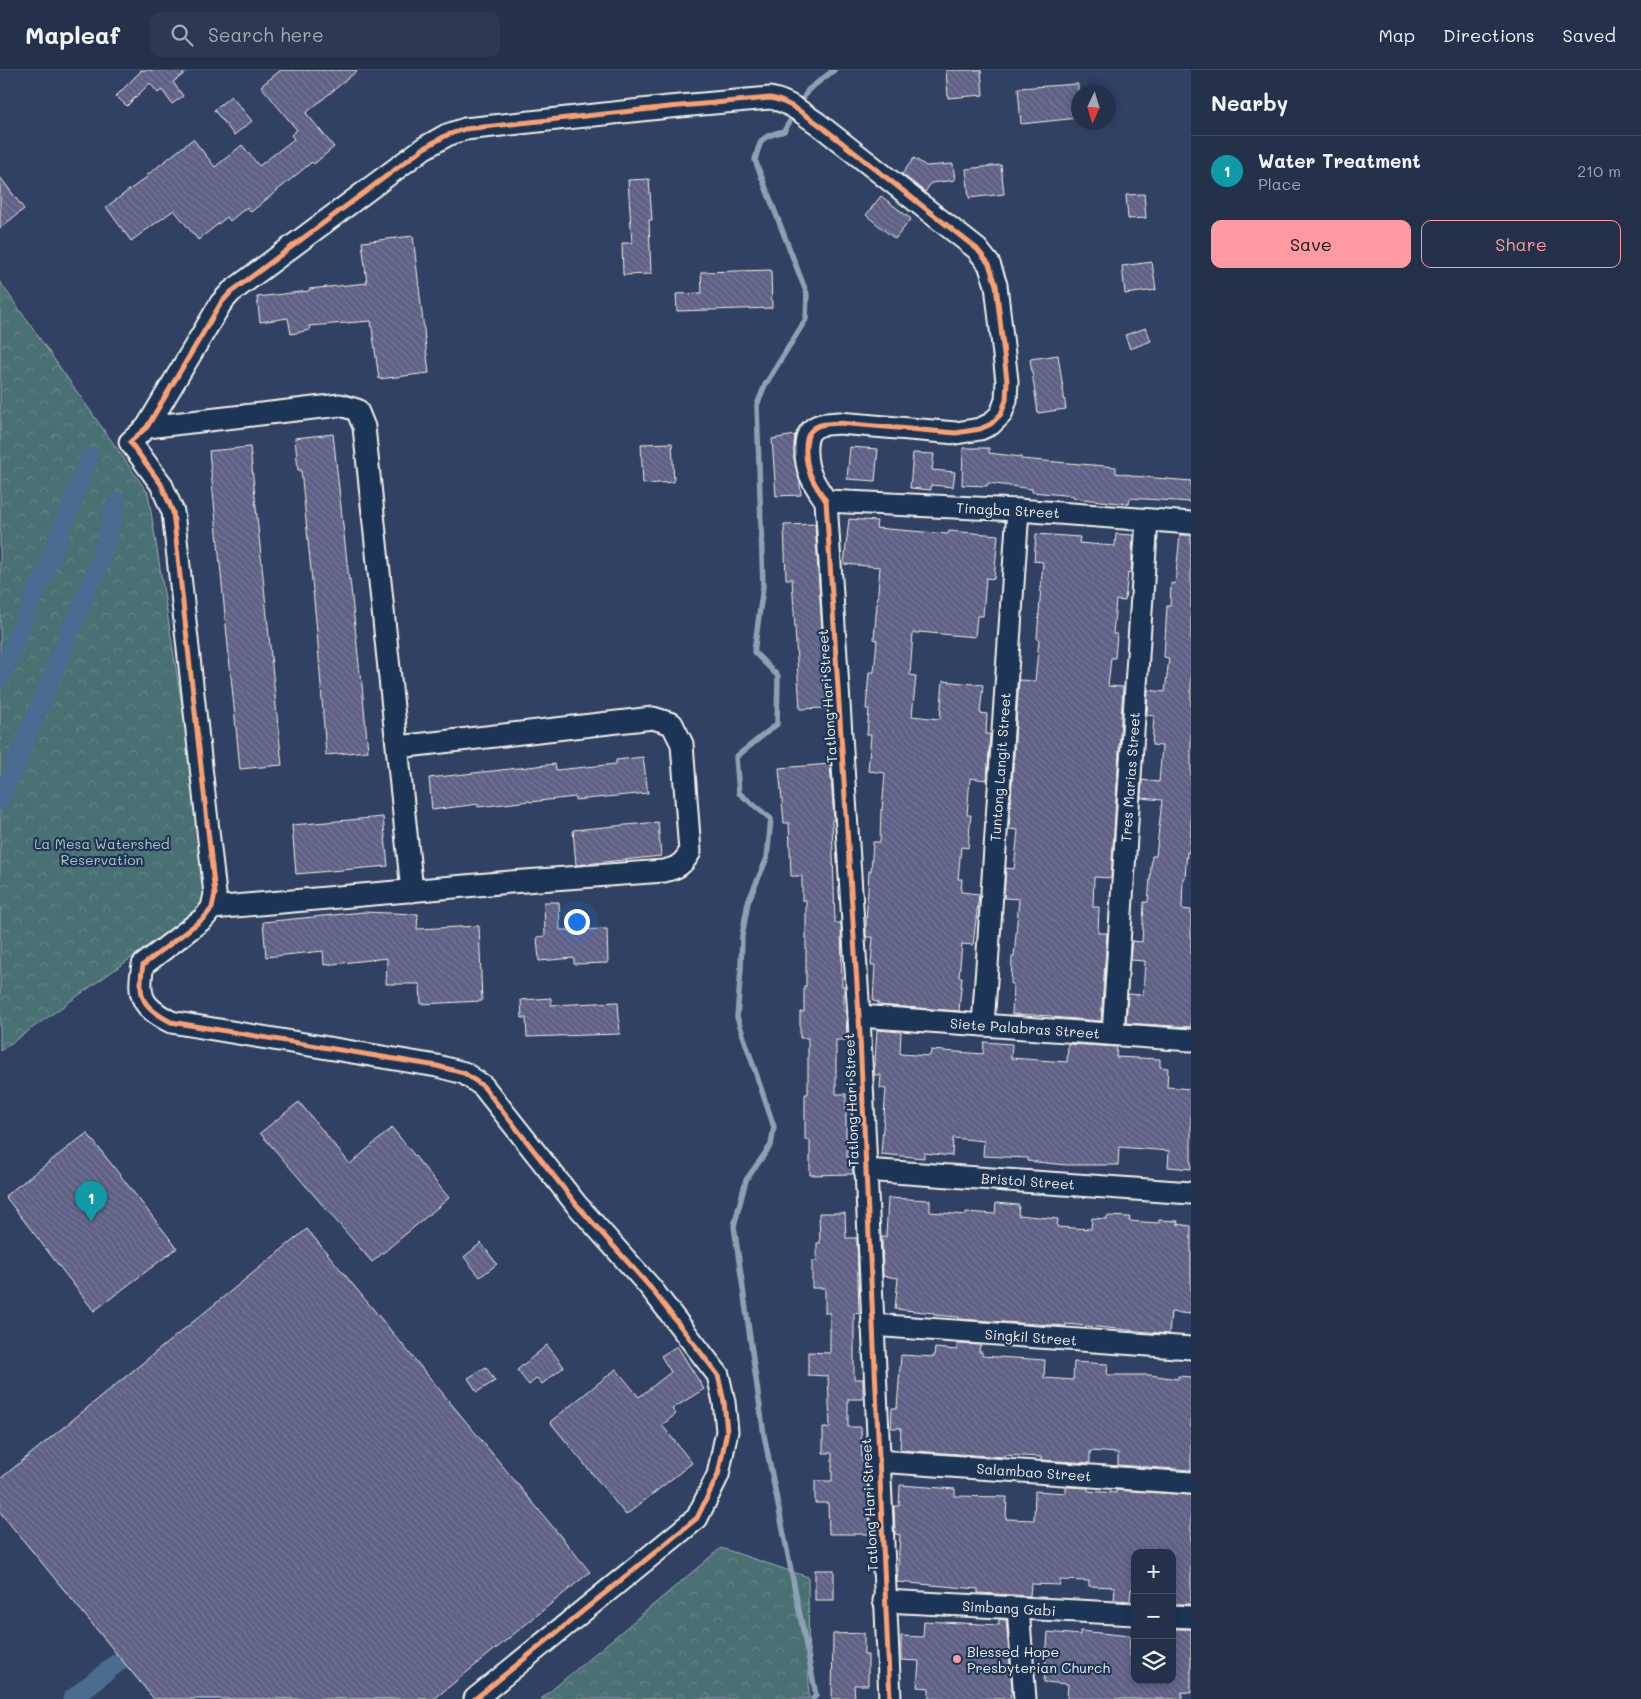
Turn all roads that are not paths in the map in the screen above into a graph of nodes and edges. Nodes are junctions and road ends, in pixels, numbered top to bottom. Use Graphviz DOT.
graph roads {
  1 [pos="147,427"];
  2 [pos="826,501"];
  3 [pos="1018,510"];
  4 [pos="1147,520"];
  5 [pos="1191,523"];
  6 [pos="398,747"];
  7 [pos="412,891"];
  8 [pos="212,908"];
  9 [pos="859,1016"];
  10 [pos="982,1025"];
  11 [pos="1113,1034"];
  12 [pos="1191,1040"];
  13 [pos="865,1170"];
  14 [pos="1191,1193"];
  15 [pos="872,1325"];
  16 [pos="1191,1348"];
  17 [pos="878,1461"];
  18 [pos="1191,1483"];
  19 [pos="884,1601"];
  20 [pos="1018,1608"];
  21 [pos="1131,1614"];
  22 [pos="1176,1616"];
  23 [pos="1191,1617"];
  24 [pos="475,1699"];
  25 [pos="890,1699"];
  26 [pos="1025,1699"];
  1 -- 2 [label="street"];
  1 -- 6 [label="street"];
  1 -- 8 [label="street"];
  2 -- 3 [label="street, Tinagba Street"];
  2 -- 9 [label="street, Tatlong Hari Street"];
  3 -- 4 [label="street, Tinagba Street"];
  3 -- 10 [label="street, Tuntong Langit Street"];
  4 -- 5 [label="street, Tinagba Street"];
  4 -- 11 [label="street, Tres Marias Street"];
  6 -- 7 [label="street"];
  6 -- 7 [label="street"];
  7 -- 8 [label="street"];
  8 -- 24 [label="street"];
  9 -- 10 [label="street, Siete Palabras Street"];
  9 -- 13 [label="street, Tatlong Hari Street"];
  10 -- 11 [label="street, Siete Palabras Street"];
  11 -- 12 [label="street, Siete Palabras Street"];
  13 -- 14 [label="street, Bristol Street"];
  13 -- 15 [label="street, Tatlong Hari Street"];
  15 -- 16 [label="street, Singkil Street"];
  15 -- 17 [label="street, Tatlong Hari Street"];
  17 -- 18 [label="street, Salambao Street"];
  17 -- 19 [label="street, Tatlong Hari Street"];
  19 -- 20 [label="street, Simbang Gabi"];
  19 -- 25 [label="street, Tatlong Hari Street"];
  20 -- 21 [label="street, Simbang Gabi"];
  20 -- 26 [label="street"];
  22 -- 23 [label="street"];
}
